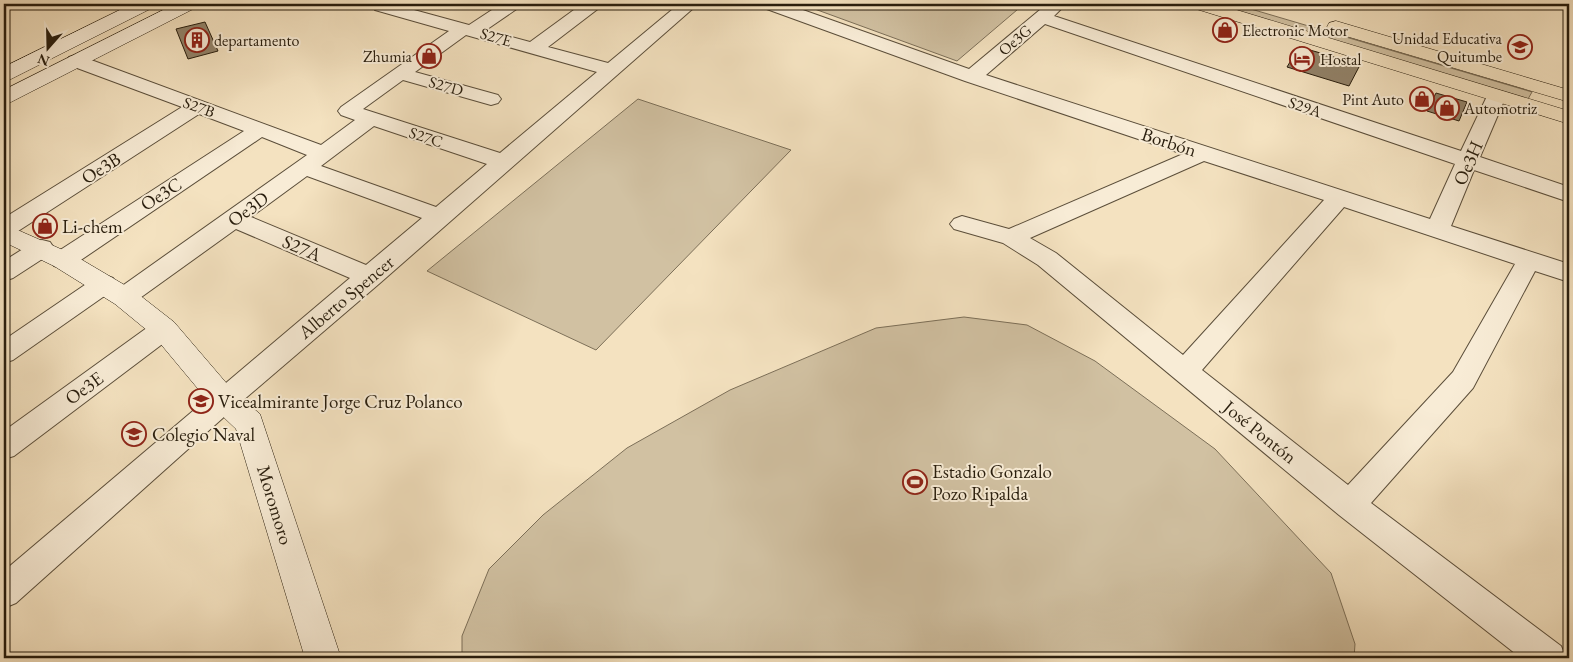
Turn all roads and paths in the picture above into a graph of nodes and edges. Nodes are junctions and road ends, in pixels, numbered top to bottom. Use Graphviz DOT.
graph roads {
  1 [pos="146,4"];
  2 [pos="189,4"];
  3 [pos="434,4"];
  4 [pos="512,4"];
  5 [pos="593,4"];
  6 [pos="689,4"];
  7 [pos="770,4"];
  8 [pos="1057,4"];
  9 [pos="1199,4"];
  10 [pos="1258,4"];
  11 [pos="381,6"];
  12 [pos="416,16"];
  13 [pos="1041,17"];
  14 [pos="468,30"];
  15 [pos="534,48"];
  16 [pos="76,61"];
  17 [pos="611,70"];
  18 [pos="402,74"];
  19 [pos="4,75"];
  20 [pos="972,77"];
  21 [pos="1560,93"];
  22 [pos="1496,96"];
  23 [pos="4,98"];
  24 [pos="490,99"];
  25 [pos="198,106"];
  26 [pos="1542,110"];
  27 [pos="1569,118"];
  28 [pos="370,119"];
  29 [pos="260,130"];
  30 [pos="323,153"];
  31 [pos="1203,153"];
  32 [pos="504,162"];
  33 [pos="1469,162"];
  34 [pos="304,167"];
  35 [pos="1569,195"];
  36 [pos="1339,198"];
  37 [pos="441,216"];
  38 [pos="234,219"];
  39 [pos="962,224"];
  40 [pos="1437,230"];
  41 [pos="4,231"];
  42 [pos="1010,237"];
  43 [pos="52,254"];
  44 [pos="1529,260"];
  45 [pos="4,272"];
  46 [pos="1569,273"];
  47 [pos="371,276"];
  48 [pos="114,290"];
  49 [pos="164,329"];
  50 [pos="4,353"];
  51 [pos="1184,371"];
  52 [pos="224,400"];
  53 [pos="4,447"];
  54 [pos="1350,504"];
  55 [pos="5,590"];
  56 [pos="323,658"];
  57 [pos="1549,658"];
  1 -- 19 [label="street"];
  2 -- 16 [label="street"];
  3 -- 12 [label="street"];
  4 -- 14 [label="street"];
  5 -- 15 [label="street"];
  6 -- 17 [label="street, Alberto Spencer"];
  7 -- 20 [label="street, Borbón"];
  8 -- 13 [label="street, Oe3G"];
  9 -- 22 [label="main road"];
  10 -- 21 [label="main road"];
  11 -- 12 [label="street, S27E"];
  12 -- 14 [label="street, S27E"];
  13 -- 20 [label="street, Oe3G"];
  13 -- 33 [label="street, S29A"];
  14 -- 15 [label="street, S27E"];
  14 -- 18 [label="street"];
  15 -- 17 [label="street, S27E"];
  16 -- 23 [label="street"];
  16 -- 25 [label="street, S27B"];
  17 -- 32 [label="street, Alberto Spencer"];
  18 -- 24 [label="street, S27D"];
  18 -- 28 [label="street, S27C"];
  20 -- 31 [label="street, Borbón"];
  21 -- 26 [label="main road"];
  22 -- 26 [label="main road"];
  22 -- 33 [label="street, Oe3H"];
  25 -- 29 [label="street, S27B"];
  25 -- 41 [label="street, Oe3B"];
  26 -- 27 [label="main road"];
  28 -- 30 [label="street, Oe3D"];
  28 -- 32 [label="street, S27C"];
  29 -- 30 [label="street, S27B"];
  29 -- 43 [label="street, Oe3C"];
  30 -- 34 [label="street, Oe3D"];
  31 -- 36 [label="street, Borbón"];
  31 -- 42 [label="street"];
  32 -- 37 [label="street, Alberto Spencer"];
  33 -- 35 [label="street, S29A"];
  33 -- 40 [label="street, Oe3H"];
  34 -- 37 [label="street"];
  34 -- 38 [label="street, Oe3D"];
  36 -- 40 [label="street, Borbón"];
  36 -- 51 [label="street"];
  37 -- 47 [label="street, Alberto Spencer"];
  38 -- 47 [label="street, S27A"];
  38 -- 48 [label="street, Oe3D"];
  39 -- 42 [label="street, José Pontón"];
  40 -- 44 [label="street, Borbón"];
  41 -- 43 [label="street, Moromoro"];
  42 -- 51 [label="street, José Pontón"];
  43 -- 45 [label="street, Oe3C"];
  43 -- 48 [label="street, Moromoro"];
  44 -- 46 [label="street, Borbón"];
  44 -- 54 [label="street"];
  47 -- 52 [label="street, Alberto Spencer"];
  48 -- 49 [label="street, Moromoro"];
  48 -- 50 [label="street, Oe3D"];
  49 -- 52 [label="street, Moromoro"];
  49 -- 53 [label="street, Oe3E"];
  51 -- 54 [label="street, José Pontón"];
  52 -- 55 [label="street, Alberto Spencer"];
  52 -- 56 [label="street, Moromoro"];
  54 -- 57 [label="street, José Pontón"];
}
